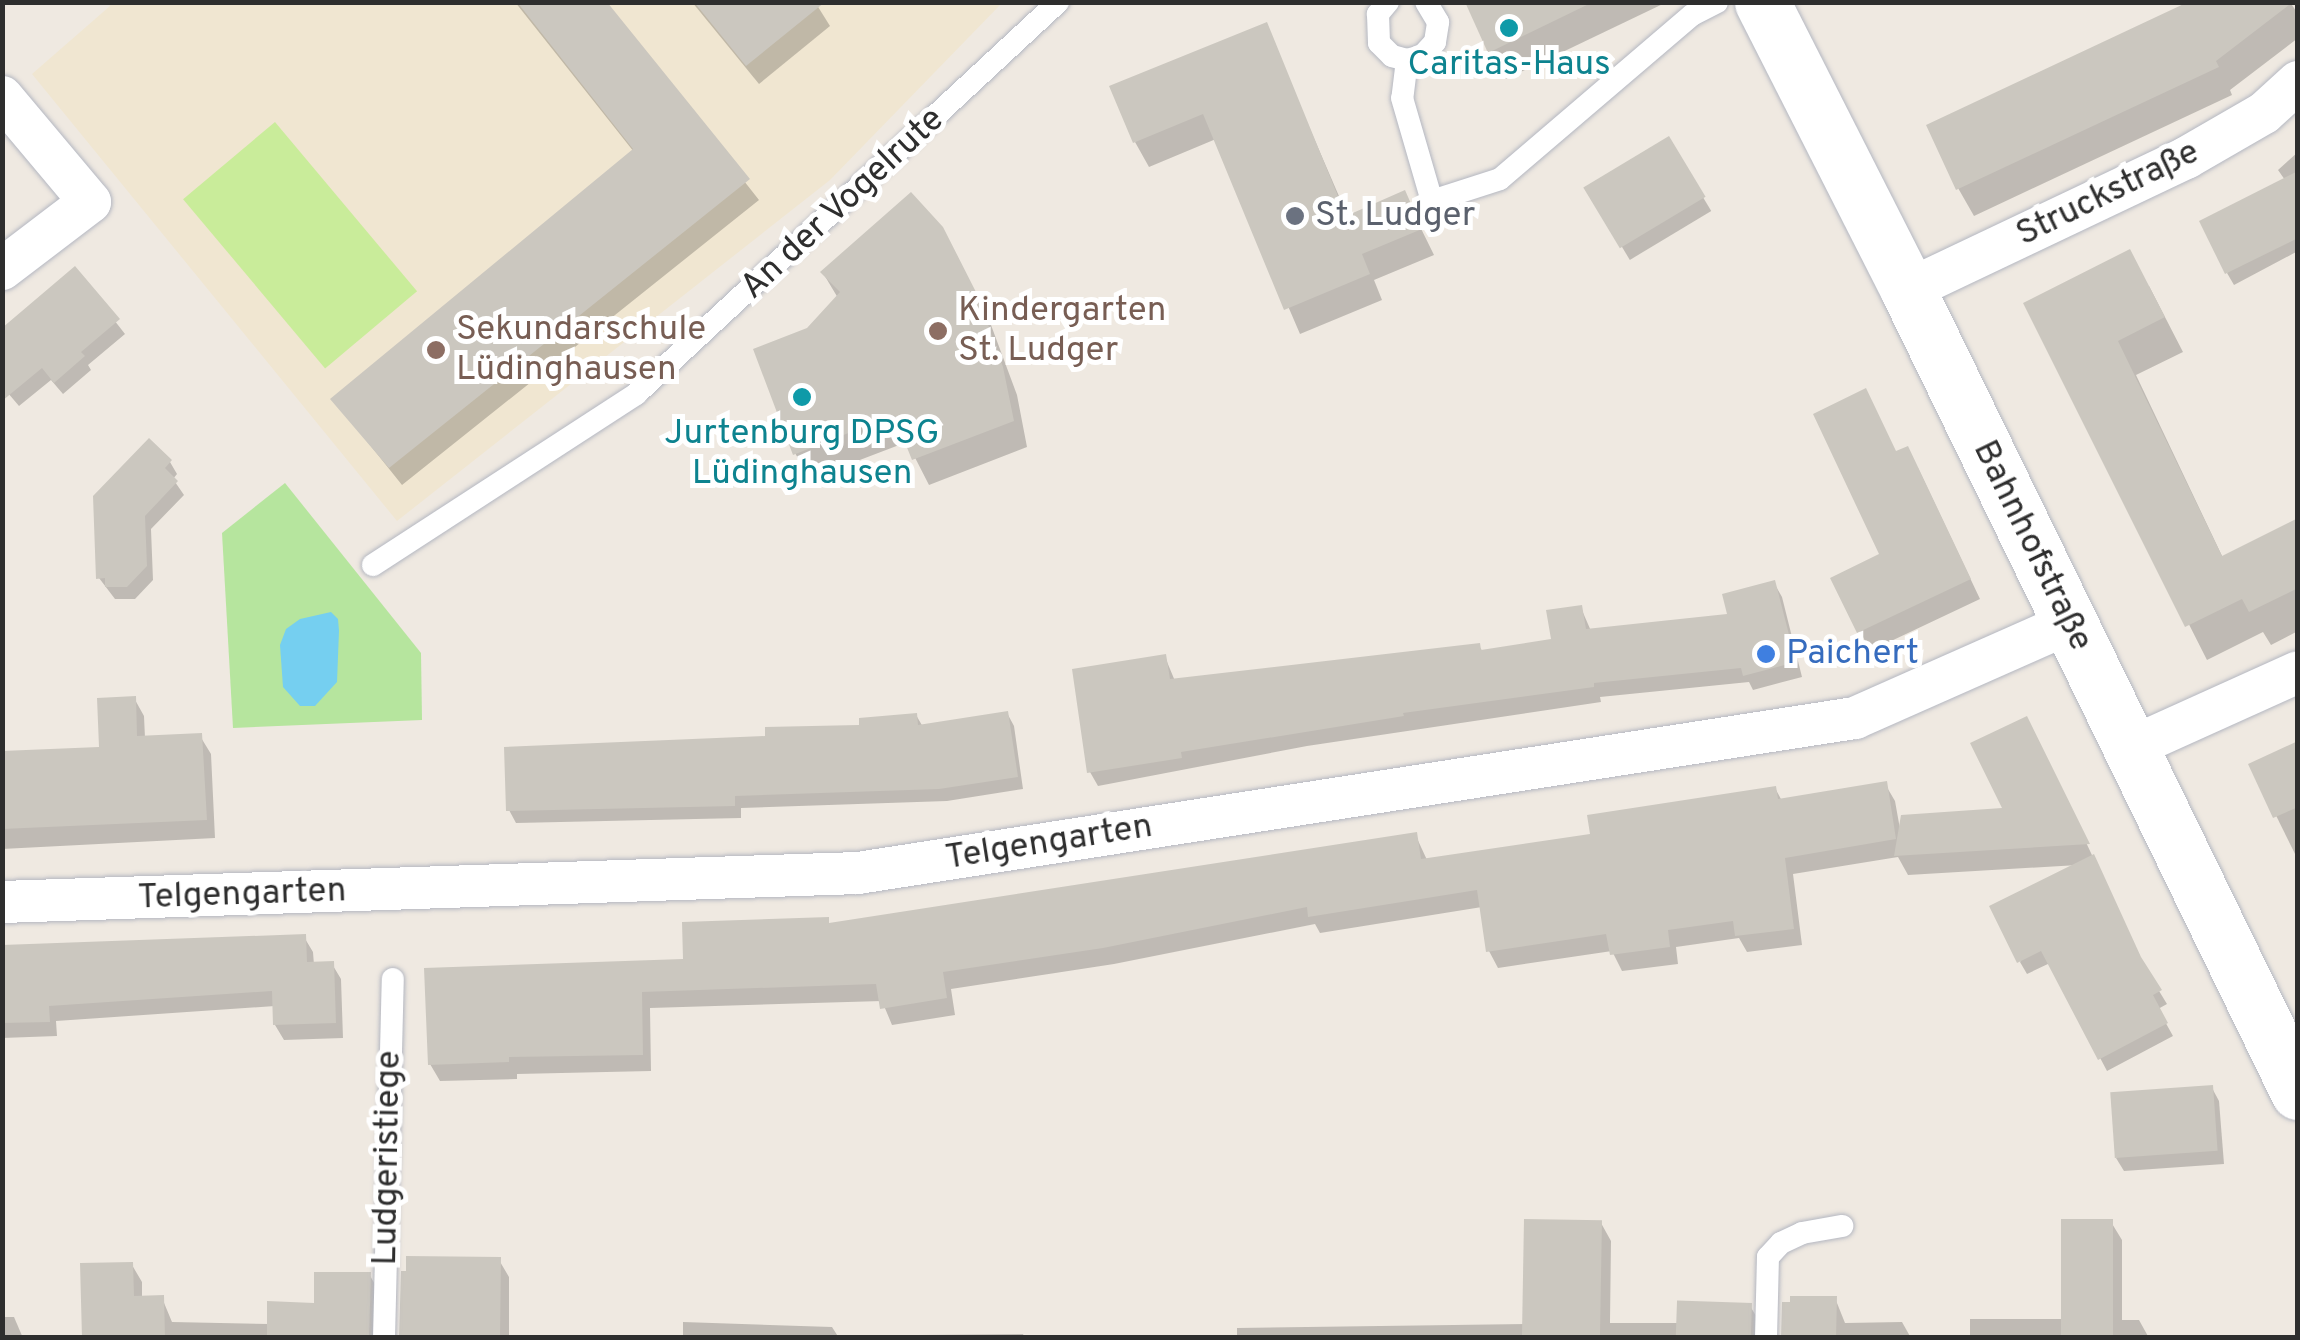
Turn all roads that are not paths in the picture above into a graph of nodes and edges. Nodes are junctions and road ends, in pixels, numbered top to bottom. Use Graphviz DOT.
graph roads {
  1 [pos="1058,2"];
  2 [pos="1388,2"];
  3 [pos="1426,2"];
  4 [pos="1717,2"];
  5 [pos="1762,2"];
  6 [pos="1407,60"];
  7 [pos="2298,82"];
  8 [pos="2,97"];
  9 [pos="2,269"];
  10 [pos="1908,290"];
  11 [pos="373,564"];
  12 [pos="2069,623"];
  13 [pos="2298,672"];
  14 [pos="2130,748"];
  15 [pos="2,902"];
  16 [pos="392,979"];
  17 [pos="2298,1092"];
  18 [pos="1842,1226"];
  19 [pos="384,1338"];
  20 [pos="1766,1338"];
  1 -- 11 [label="lane, An der Vogelrute"];
  2 -- 6 [label="lane"];
  3 -- 6 [label="lane"];
  4 -- 6 [label="lane"];
  5 -- 10 [label="main road, Bahnhofstraße"];
  7 -- 10 [label="street, Struckstraße"];
  8 -- 9 [label="street"];
  10 -- 12 [label="main road, Bahnhofstraße"];
  12 -- 14 [label="main road, Bahnhofstraße"];
  12 -- 15 [label="street, Telgengarten"];
  13 -- 14 [label="street"];
  14 -- 17 [label="main road, Bahnhofstraße"];
  16 -- 19 [label="lane, Ludgeristiege"];
  18 -- 20 [label="lane"];
}
